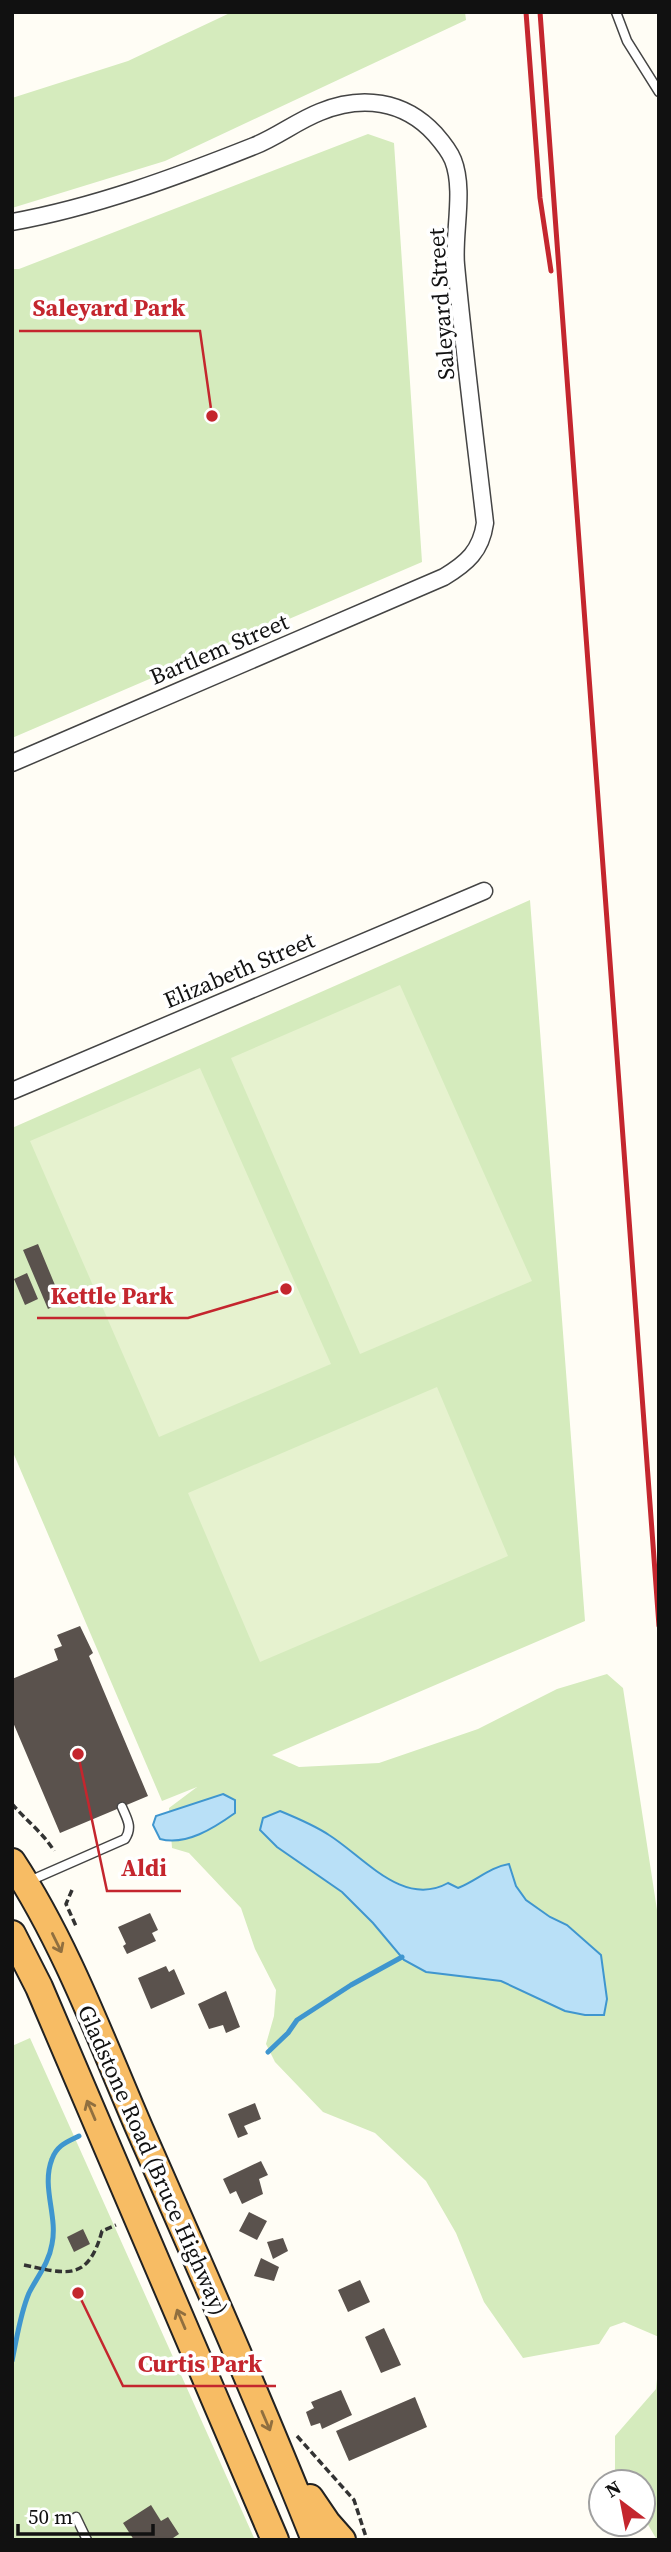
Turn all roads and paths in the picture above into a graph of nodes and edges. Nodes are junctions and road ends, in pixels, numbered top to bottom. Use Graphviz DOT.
graph roads {
  1 [pos="616,12"];
  2 [pos="659,92"];
  3 [pos="12,222"];
  4 [pos="444,578"];
  5 [pos="12,763"];
  6 [pos="484,891"];
  7 [pos="12,1091"];
  8 [pos="12,1804"];
  9 [pos="122,1807"];
  10 [pos="54,1851"];
  11 [pos="16,1878"];
  12 [pos="12,1934"];
  13 [pos="121,2222"];
  14 [pos="24,2265"];
  15 [pos="279,2449"];
  16 [pos="76,2517"];
  17 [pos="87,2540"];
  18 [pos="275,2540"];
  19 [pos="316,2540"];
  20 [pos="342,2540"];
  1 -- 2 [label="lane"];
  3 -- 4 [label="street, Saleyard Street"];
  4 -- 5 [label="street, Bartlem Street"];
  6 -- 7 [label="street, Elizabeth Street"];
  8 -- 10 [label="path"];
  9 -- 11 [label="lane"];
  11 -- 15 [label="highway, Gladstone Road (Bruce Highway), one-way"];
  18 -- 12 [label="highway, Gladstone Road (Bruce Highway), one-way"];
  13 -- 14 [label="path"];
  15 -- 19 [label="highway, Gladstone Road (Bruce Highway)"];
  15 -- 20 [label="highway"];
  16 -- 17 [label="lane"];
}
